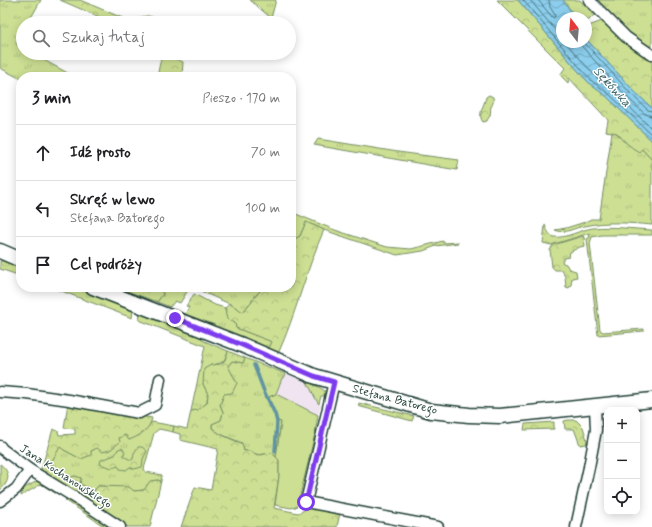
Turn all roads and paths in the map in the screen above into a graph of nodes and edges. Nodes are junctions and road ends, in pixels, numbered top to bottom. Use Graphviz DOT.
graph roads {
  1 [pos="589,0"];
  2 [pos="652,55"];
  3 [pos="106,292"];
  4 [pos="160,379"];
  5 [pos="334,382"];
  6 [pos="0,392"];
  7 [pos="652,400"];
  8 [pos="595,406"];
  9 [pos="0,446"];
  10 [pos="30,470"];
  11 [pos="0,501"];
  12 [pos="120,527"];
  13 [pos="438,527"];
  14 [pos="576,527"];
  1 -- 2 [label="street"];
  3 -- 5 [label="street, Stefana Batorego"];
  4 -- 6 [label="street"];
  5 -- 8 [label="street, Stefana Batorego"];
  5 -- 13 [label="street"];
  7 -- 8 [label="street, Stefana Batorego"];
  8 -- 14 [label="street"];
  9 -- 10 [label="street, Jana Kochanowskiego"];
  10 -- 11 [label="street"];
  10 -- 12 [label="street, Jana Kochanowskiego"];
}
